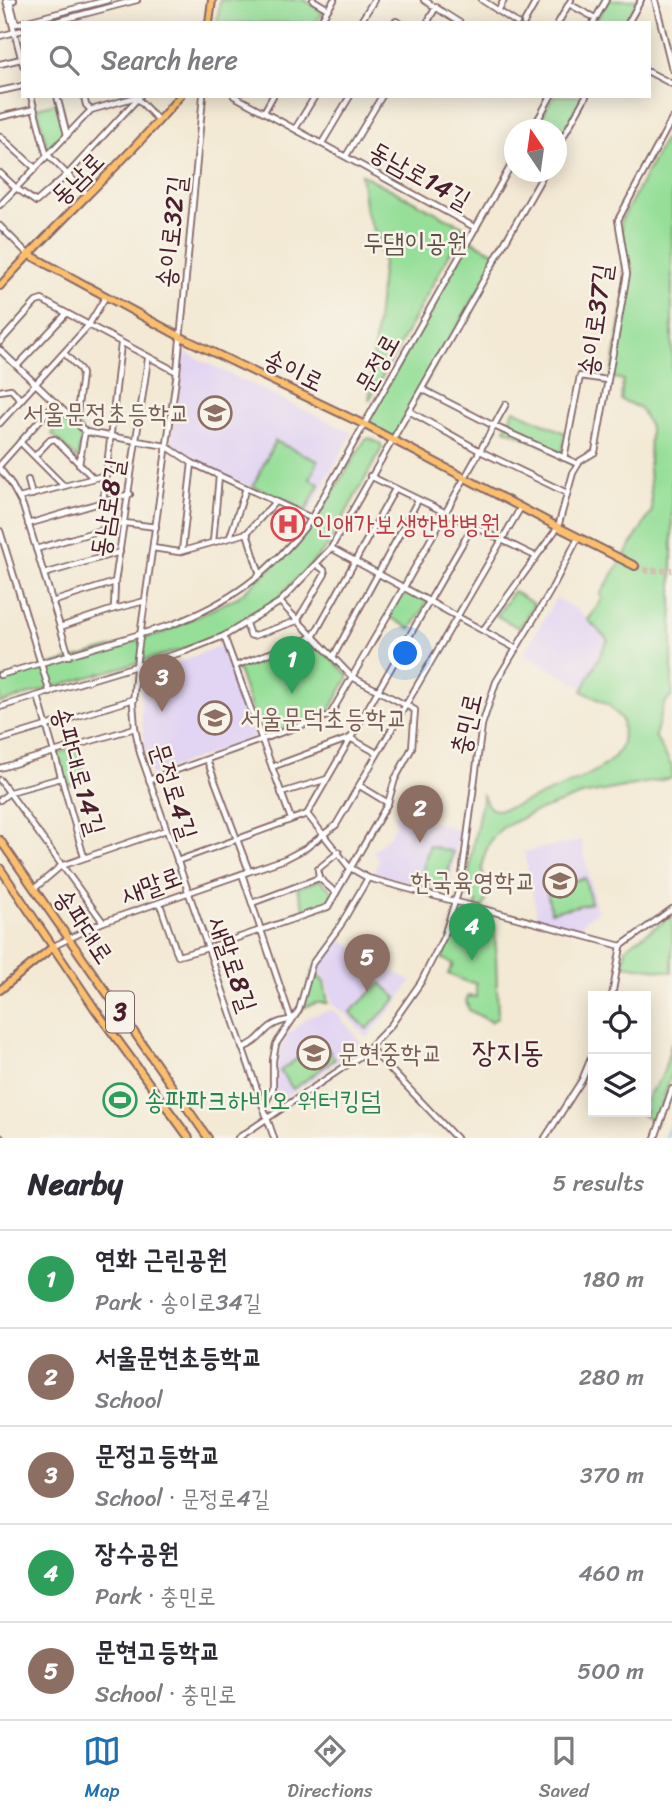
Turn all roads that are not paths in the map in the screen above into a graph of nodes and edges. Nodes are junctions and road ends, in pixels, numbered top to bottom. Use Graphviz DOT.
graph roads {
  1 [pos="6,0"];
  2 [pos="14,0"];
  3 [pos="108,0"];
  4 [pos="137,0"];
  5 [pos="212,0"];
  6 [pos="313,0"];
  7 [pos="334,0"];
  8 [pos="373,0"];
  9 [pos="424,0"];
  10 [pos="482,0"];
  11 [pos="504,0"];
  12 [pos="537,0"];
  13 [pos="606,0"];
  14 [pos="641,0"];
  15 [pos="655,0"];
  16 [pos="93,2"];
  17 [pos="570,2"];
  18 [pos="436,7"];
  19 [pos="328,9"];
  20 [pos="498,10"];
  21 [pos="26,21"];
  22 [pos="62,21"];
  23 [pos="209,21"];
  24 [pos="320,21"];
  25 [pos="361,21"];
  26 [pos="428,21"];
  27 [pos="457,21"];
  28 [pos="514,21"];
  29 [pos="525,21"];
  30 [pos="559,21"];
  31 [pos="594,21"];
  32 [pos="629,21"];
  33 [pos="21,23"];
  34 [pos="21,30"];
  35 [pos="14,32"];
  36 [pos="0,36"];
  37 [pos="21,59"];
  38 [pos="0,64"];
  39 [pos="672,69"];
  40 [pos="651,73"];
  41 [pos="672,84"];
  42 [pos="21,86"];
  43 [pos="0,91"];
  44 [pos="31,98"];
  45 [pos="58,98"];
  46 [pos="85,98"];
  47 [pos="133,98"];
  48 [pos="139,98"];
  49 [pos="178,98"];
  50 [pos="203,98"];
  51 [pos="238,98"];
  52 [pos="272,98"];
  53 [pos="314,98"];
  54 [pos="349,98"];
  55 [pos="381,98"];
  56 [pos="550,98"];
  57 [pos="585,98"];
  58 [pos="34,109"];
  59 [pos="91,110"];
  60 [pos="264,112"];
  61 [pos="0,117"];
  62 [pos="538,119"];
  63 [pos="672,119"];
  64 [pos="159,121"];
  65 [pos="295,129"];
  66 [pos="567,130"];
  67 [pos="67,135"];
  68 [pos="0,136"];
  69 [pos="321,143"];
  70 [pos="48,155"];
  71 [pos="346,156"];
  72 [pos="35,168"];
  73 [pos="0,173"];
  74 [pos="68,174"];
  75 [pos="504,178"];
  76 [pos="539,182"];
  77 [pos="16,188"];
  78 [pos="88,195"];
  79 [pos="0,205"];
  80 [pos="0,226"];
  81 [pos="476,228"];
  82 [pos="28,254"];
  83 [pos="1,282"];
  84 [pos="106,296"];
  85 [pos="66,314"];
  86 [pos="88,326"];
  87 [pos="181,337"];
  88 [pos="0,342"];
  89 [pos="121,344"];
  90 [pos="0,350"];
  91 [pos="64,353"];
  92 [pos="148,359"];
  93 [pos="17,366"];
  94 [pos="177,372"];
  95 [pos="607,380"];
  96 [pos="36,384"];
  97 [pos="422,389"];
  98 [pos="0,391"];
  99 [pos="21,400"];
  100 [pos="55,403"];
  101 [pos="506,404"];
  102 [pos="409,411"];
  103 [pos="0,423"];
  104 [pos="76,423"];
  105 [pos="365,425"];
  106 [pos="494,426"];
  107 [pos="85,431"];
  108 [pos="111,437"];
  109 [pos="393,439"];
  110 [pos="137,441"];
  111 [pos="20,442"];
  112 [pos="166,446"];
  113 [pos="481,451"];
  114 [pos="34,456"];
  115 [pos="565,458"];
  116 [pos="192,463"];
  117 [pos="79,464"];
  118 [pos="578,464"];
  119 [pos="0,467"];
  120 [pos="106,475"];
  121 [pos="219,476"];
  122 [pos="370,476"];
  123 [pos="466,477"];
  124 [pos="93,478"];
  125 [pos="27,480"];
  126 [pos="64,486"];
  127 [pos="246,488"];
  128 [pos="396,489"];
  129 [pos="567,493"];
  130 [pos="130,494"];
  131 [pos="32,495"];
  132 [pos="19,498"];
  133 [pos="418,500"];
  134 [pos="103,502"];
  135 [pos="275,502"];
  136 [pos="521,507"];
  137 [pos="445,514"];
  138 [pos="311,518"];
  139 [pos="125,523"];
  140 [pos="28,524"];
  141 [pos="156,527"];
  142 [pos="472,527"];
  143 [pos="558,527"];
  144 [pos="0,531"];
  145 [pos="247,533"];
  146 [pos="229,538"];
  147 [pos="578,538"];
  148 [pos="213,542"];
  149 [pos="502,542"];
  150 [pos="153,548"];
  151 [pos="331,548"];
  152 [pos="36,549"];
  153 [pos="182,551"];
  154 [pos="120,552"];
  155 [pos="535,556"];
  156 [pos="355,562"];
  157 [pos="317,565"];
  158 [pos="635,566"];
  159 [pos="44,574"];
  160 [pos="378,575"];
  161 [pos="260,576"];
  162 [pos="115,582"];
  163 [pos="404,587"];
  164 [pos="145,601"];
  165 [pos="429,601"];
  166 [pos="51,602"];
  167 [pos="280,602"];
  168 [pos="114,609"];
  169 [pos="457,616"];
  170 [pos="297,621"];
  171 [pos="246,624"];
  172 [pos="60,627"];
  173 [pos="483,630"];
  174 [pos="141,634"];
  175 [pos="224,636"];
  176 [pos="313,637"];
  177 [pos="515,648"];
  178 [pos="69,656"];
  179 [pos="333,657"];
  180 [pos="40,664"];
  181 [pos="136,666"];
  182 [pos="235,666"];
  183 [pos="0,675"];
  184 [pos="352,677"];
  185 [pos="378,691"];
  186 [pos="50,692"];
  187 [pos="38,696"];
  188 [pos="134,699"];
  189 [pos="406,704"];
  190 [pos="0,707"];
  191 [pos="46,726"];
  192 [pos="135,727"];
  193 [pos="350,738"];
  194 [pos="0,740"];
  195 [pos="262,740"];
  196 [pos="54,752"];
  197 [pos="377,753"];
  198 [pos="207,760"];
  199 [pos="272,766"];
  200 [pos="0,768"];
  201 [pos="61,778"];
  202 [pos="0,779"];
  203 [pos="327,779"];
  204 [pos="149,780"];
  205 [pos="360,786"];
  206 [pos="10,792"];
  207 [pos="281,793"];
  208 [pos="0,800"];
  209 [pos="388,803"];
  210 [pos="307,814"];
  211 [pos="291,819"];
  212 [pos="166,830"];
  213 [pos="325,834"];
  214 [pos="0,839"];
  215 [pos="236,839"];
  216 [pos="339,852"];
  217 [pos="84,857"];
  218 [pos="177,861"];
  219 [pos="61,866"];
  220 [pos="350,867"];
  221 [pos="0,868"];
  222 [pos="249,872"];
  223 [pos="242,874"];
  224 [pos="319,878"];
  225 [pos="368,878"];
  226 [pos="36,888"];
  227 [pos="188,892"];
  228 [pos="336,893"];
  229 [pos="456,901"];
  230 [pos="252,903"];
  231 [pos="160,904"];
  232 [pos="672,909"];
  233 [pos="103,922"];
  234 [pos="262,930"];
  235 [pos="69,938"];
  236 [pos="54,946"];
  237 [pos="621,946"];
  238 [pos="208,948"];
  239 [pos="0,990"];
  240 [pos="612,991"];
  241 [pos="291,1019"];
  242 [pos="242,1048"];
  243 [pos="370,1048"];
  244 [pos="593,1054"];
  245 [pos="672,1089"];
  246 [pos="264,1106"];
  247 [pos="268,1118"];
  248 [pos="189,1138"];
  249 [pos="208,1138"];
  250 [pos="238,1138"];
  251 [pos="274,1138"];
  252 [pos="456,1138"];
  253 [pos="545,1138"];
  254 [pos="655,1138"];
  1 -- 35 [label="street"];
  2 -- 33 [label="street"];
  3 -- 16 [label="street"];
  4 -- 22 [label="street"];
  5 -- 23 [label="main road"];
  6 -- 19 [label="street"];
  7 -- 19 [label="street"];
  8 -- 25 [label="street"];
  9 -- 18 [label="street"];
  10 -- 20 [label="street"];
  11 -- 20 [label="street"];
  12 -- 29 [label="street"];
  13 -- 31 [label="street"];
  14 -- 32 [label="street"];
  15 -- 39 [label="street"];
  16 -- 21 [label="street"];
  17 -- 30 [label="street"];
  17 -- 31 [label="street"];
  18 -- 26 [label="street"];
  18 -- 27 [label="street"];
  19 -- 24 [label="street"];
  20 -- 28 [label="street"];
  34 -- 35 [label="street"];
  35 -- 36 [label="street"];
  35 -- 37 [label="street"];
  37 -- 38 [label="street"];
  40 -- 41 [label="street"];
  42 -- 43 [label="street"];
  44 -- 58 [label="street"];
  45 -- 67 [label="street"];
  46 -- 59 [label="street"];
  47 -- 59 [label="street"];
  48 -- 64 [label="street"];
  48 -- 74 [label="street"];
  49 -- 64 [label="main road, 동남로"];
  50 -- 87 [label="street, 송이로32길"];
  51 -- 60 [label="street, 동남로14길"];
  52 -- 60 [label="street"];
  53 -- 65 [label="street"];
  54 -- 69 [label="street"];
  55 -- 71 [label="street, 동남로14길"];
  56 -- 62 [label="street"];
  57 -- 66 [label="street"];
  58 -- 61 [label="street"];
  58 -- 70 [label="street"];
  59 -- 67 [label="street"];
  60 -- 65 [label="street, 동남로14길"];
  63 -- 95 [label="street, 송이로37길"];
  64 -- 78 [label="main road, 동남로"];
  65 -- 69 [label="street, 동남로14길"];
  67 -- 70 [label="street"];
  68 -- 72 [label="street"];
  69 -- 71 [label="street, 동남로14길"];
  70 -- 72 [label="street"];
  70 -- 74 [label="street"];
  71 -- 81 [label="street, 동남로14길"];
  72 -- 77 [label="street"];
  73 -- 77 [label="street"];
  74 -- 77 [label="street"];
  74 -- 78 [label="street"];
  75 -- 81 [label="street, 문정로"];
  76 -- 97 [label="street"];
  77 -- 79 [label="street"];
  78 -- 82 [label="main road, 동남로"];
  80 -- 82 [label="street, 송이로"];
  81 -- 105 [label="street, 문정로"];
  82 -- 83 [label="main road, 동남로"];
  82 -- 84 [label="main road, 송이로"];
  84 -- 86 [label="street"];
  84 -- 87 [label="main road, 송이로"];
  85 -- 86 [label="street"];
  85 -- 88 [label="street"];
  85 -- 93 [label="street"];
  86 -- 89 [label="street"];
  86 -- 91 [label="street"];
  87 -- 94 [label="street, 송이로32길"];
  87 -- 105 [label="main road, 송이로"];
  89 -- 92 [label="street"];
  89 -- 108 [label="street, 동남로8길"];
  90 -- 93 [label="street, 동남로8길"];
  91 -- 96 [label="street"];
  91 -- 104 [label="street"];
  92 -- 94 [label="street"];
  92 -- 110 [label="street, 동남로8길"];
  93 -- 96 [label="street, 동남로8길"];
  94 -- 112 [label="street, 송이로32길"];
  95 -- 115 [label="street"];
  95 -- 118 [label="street, 송이로37길"];
  96 -- 99 [label="street"];
  96 -- 100 [label="street, 동남로8길"];
  97 -- 102 [label="street"];
  97 -- 106 [label="street"];
  98 -- 99 [label="street"];
  99 -- 103 [label="street"];
  100 -- 104 [label="street, 동남로8길"];
  100 -- 111 [label="street"];
  101 -- 106 [label="street"];
  102 -- 109 [label="street"];
  102 -- 113 [label="street"];
  104 -- 107 [label="street, 동남로8길"];
  105 -- 109 [label="main road, 송이로"];
  105 -- 138 [label="street, 문정로"];
  106 -- 113 [label="street"];
  106 -- 115 [label="street"];
  107 -- 108 [label="street, 동남로8길"];
  107 -- 117 [label="street, 동남로8길"];
  108 -- 110 [label="street, 동남로8길"];
  108 -- 120 [label="street, 동남로8길"];
  109 -- 122 [label="street"];
  109 -- 123 [label="main road, 송이로"];
  110 -- 112 [label="street, 동남로8길"];
  110 -- 130 [label="street, 동남로8길"];
  111 -- 114 [label="street"];
  111 -- 119 [label="street"];
  112 -- 116 [label="street"];
  112 -- 141 [label="street, 송이로32길"];
  113 -- 123 [label="street"];
  113 -- 129 [label="street"];
  114 -- 117 [label="street"];
  114 -- 126 [label="street"];
  115 -- 118 [label="street"];
  116 -- 121 [label="street"];
  116 -- 153 [label="street"];
  117 -- 124 [label="street"];
  118 -- 129 [label="street, 송이로37길"];
  119 -- 132 [label="street"];
  120 -- 124 [label="street"];
  120 -- 134 [label="street, 동남로8길"];
  121 -- 127 [label="street"];
  121 -- 148 [label="street"];
  122 -- 128 [label="street"];
  122 -- 151 [label="street"];
  123 -- 136 [label="main road, 송이로"];
  123 -- 137 [label="street"];
  124 -- 126 [label="street"];
  125 -- 131 [label="street"];
  126 -- 131 [label="street"];
  127 -- 135 [label="street"];
  127 -- 146 [label="street"];
  128 -- 133 [label="street"];
  128 -- 156 [label="street"];
  129 -- 143 [label="street, 송이로37길"];
  130 -- 134 [label="street"];
  130 -- 139 [label="street, 동남로8길"];
  131 -- 132 [label="street"];
  132 -- 140 [label="street"];
  133 -- 137 [label="street"];
  133 -- 160 [label="street"];
  134 -- 140 [label="street"];
  135 -- 138 [label="street"];
  135 -- 145 [label="street"];
  136 -- 143 [label="main road, 송이로"];
  136 -- 149 [label="street, 새말로"];
  137 -- 142 [label="street"];
  137 -- 163 [label="street"];
  138 -- 161 [label="street, 문정로"];
  139 -- 141 [label="street"];
  139 -- 152 [label="street"];
  139 -- 154 [label="street, 동남로8길"];
  140 -- 152 [label="street"];
  141 -- 150 [label="street, 송이로32길"];
  142 -- 149 [label="street"];
  142 -- 165 [label="street"];
  143 -- 147 [label="main road, 송이로"];
  143 -- 155 [label="street"];
  144 -- 180 [label="street"];
  145 -- 146 [label="street"];
  145 -- 161 [label="street"];
  146 -- 148 [label="street"];
  147 -- 158 [label="main road, 송이로"];
  147 -- 177 [label="street, 충민로"];
  148 -- 153 [label="street"];
  149 -- 155 [label="street"];
  149 -- 169 [label="street, 새말로"];
  150 -- 153 [label="street"];
  150 -- 164 [label="street, 송이로32길"];
  151 -- 156 [label="street"];
  151 -- 157 [label="street"];
  152 -- 159 [label="street"];
  154 -- 159 [label="street"];
  154 -- 162 [label="street, 동남로8길"];
  155 -- 173 [label="street"];
  156 -- 160 [label="street"];
  156 -- 176 [label="street"];
  157 -- 167 [label="street"];
  157 -- 170 [label="street"];
  159 -- 166 [label="street"];
  160 -- 163 [label="street"];
  160 -- 179 [label="street"];
  161 -- 174 [label="street, 문정로"];
  162 -- 166 [label="street"];
  162 -- 168 [label="street, 동남로8길"];
  163 -- 165 [label="street"];
  163 -- 184 [label="street"];
  164 -- 168 [label="street"];
  164 -- 174 [label="street, 송이로32길"];
  165 -- 169 [label="street"];
  165 -- 185 [label="street"];
  166 -- 172 [label="street"];
  167 -- 170 [label="street"];
  167 -- 171 [label="street"];
  168 -- 172 [label="street"];
  169 -- 173 [label="street"];
  169 -- 189 [label="street, 새말로"];
  170 -- 171 [label="street"];
  170 -- 176 [label="street"];
  171 -- 175 [label="street"];
  172 -- 178 [label="street"];
  173 -- 177 [label="street"];
  174 -- 178 [label="street, 문정로"];
  174 -- 181 [label="street, 문정로4길"];
  175 -- 181 [label="street"];
  175 -- 182 [label="street"];
  176 -- 179 [label="street"];
  176 -- 182 [label="street"];
  177 -- 229 [label="street, 충민로"];
  178 -- 180 [label="street, 문정로"];
  179 -- 184 [label="street"];
  180 -- 183 [label="street, 문정로"];
  180 -- 186 [label="street"];
  181 -- 186 [label="street"];
  181 -- 188 [label="street, 문정로4길"];
  182 -- 195 [label="street"];
  184 -- 185 [label="street"];
  184 -- 195 [label="street"];
  185 -- 189 [label="street"];
  185 -- 193 [label="street"];
  186 -- 187 [label="street"];
  187 -- 190 [label="street"];
  187 -- 191 [label="street, 송파대로14길"];
  188 -- 191 [label="street"];
  188 -- 192 [label="street, 문정로4길"];
  189 -- 197 [label="street, 새말로"];
  189 -- 209 [label="street"];
  191 -- 194 [label="street"];
  191 -- 196 [label="street, 송파대로14길"];
  192 -- 196 [label="street"];
  192 -- 204 [label="street, 문정로4길"];
  193 -- 197 [label="street"];
  193 -- 199 [label="street"];
  193 -- 203 [label="street"];
  195 -- 198 [label="street"];
  195 -- 199 [label="street"];
  196 -- 200 [label="street"];
  196 -- 201 [label="street, 송파대로14길"];
  197 -- 205 [label="street, 새말로"];
  198 -- 204 [label="street"];
  198 -- 215 [label="street"];
  199 -- 207 [label="street"];
  201 -- 206 [label="street"];
  201 -- 217 [label="street, 송파대로14길"];
  202 -- 206 [label="street"];
  203 -- 207 [label="street"];
  203 -- 210 [label="street"];
  204 -- 212 [label="street, 문정로4길"];
  205 -- 209 [label="street"];
  205 -- 213 [label="street, 새말로"];
  206 -- 208 [label="street"];
  206 -- 219 [label="street"];
  207 -- 211 [label="street"];
  209 -- 220 [label="street"];
  210 -- 211 [label="street"];
  210 -- 213 [label="street"];
  211 -- 215 [label="street"];
  212 -- 217 [label="street, 송파대로14길"];
  212 -- 218 [label="street, 문정로4길"];
  213 -- 216 [label="street"];
  213 -- 222 [label="street, 새말로"];
  214 -- 226 [label="main road, 송파대로 / 3"];
  215 -- 218 [label="street"];
  215 -- 222 [label="street"];
  216 -- 220 [label="street"];
  216 -- 224 [label="street"];
  217 -- 219 [label="street, 송파대로14길"];
  218 -- 227 [label="street, 문정로4길"];
  219 -- 226 [label="street, 송파대로14길"];
  219 -- 233 [label="street"];
  220 -- 225 [label="street"];
  220 -- 228 [label="street"];
  221 -- 236 [label="main road, 송파대로 / 3"];
  222 -- 223 [label="street, 새말로"];
  223 -- 227 [label="street, 새말로"];
  223 -- 230 [label="street"];
  224 -- 228 [label="street"];
  224 -- 230 [label="street"];
  225 -- 229 [label="street"];
  225 -- 241 [label="street, 새말로8길"];
  226 -- 235 [label="main road, 송파대로 / 3"];
  227 -- 231 [label="street, 새말로"];
  227 -- 238 [label="street, 새말로8길"];
  228 -- 234 [label="street"];
  229 -- 237 [label="street"];
  229 -- 243 [label="street, 충민로"];
  230 -- 234 [label="street"];
  231 -- 233 [label="street, 새말로"];
  231 -- 238 [label="street"];
  232 -- 237 [label="street"];
  233 -- 235 [label="street, 새말로"];
  234 -- 238 [label="street"];
  234 -- 241 [label="street"];
  235 -- 236 [label="street, 새말로"];
  235 -- 249 [label="main road, 송파대로 / 3"];
  236 -- 239 [label="main road, 새말로"];
  236 -- 248 [label="main road, 송파대로 / 3"];
  237 -- 240 [label="street"];
  238 -- 242 [label="street, 새말로8길"];
  241 -- 242 [label="street, 새말로8길"];
  241 -- 246 [label="street, 새말로8길"];
  242 -- 246 [label="street, 새말로8길"];
  243 -- 247 [label="street, 충민로"];
  243 -- 252 [label="street"];
  244 -- 253 [label="street"];
  245 -- 254 [label="street"];
  246 -- 247 [label="street, 새말로8길"];
  247 -- 250 [label="street, 충민로"];
  247 -- 251 [label="street, 새말로8길"];
}
